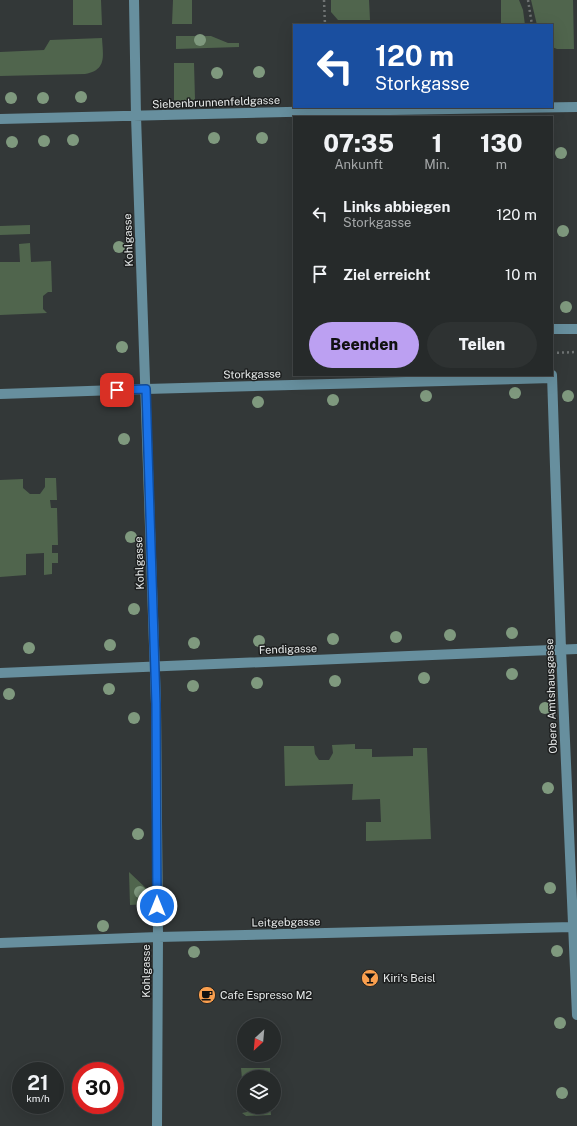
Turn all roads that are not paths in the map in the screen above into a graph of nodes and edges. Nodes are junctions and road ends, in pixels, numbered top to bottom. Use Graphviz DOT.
graph roads {
  1 [pos="134,0"];
  2 [pos="577,107"];
  3 [pos="543,113"];
  4 [pos="136,116"];
  5 [pos="0,119"];
  6 [pos="553,329"];
  7 [pos="577,329"];
  8 [pos="552,377"];
  9 [pos="146,389"];
  10 [pos="0,394"];
  11 [pos="561,649"];
  12 [pos="577,649"];
  13 [pos="154,666"];
  14 [pos="0,673"];
  15 [pos="573,927"];
  16 [pos="158,937"];
  17 [pos="0,943"];
  18 [pos="577,1015"];
  19 [pos="157,1126"];
  1 -- 4 [label="street, Kohlgasse"];
  2 -- 3 [label="street, Siebenbrunnenfeldgasse"];
  3 -- 4 [label="street, Siebenbrunnenfeldgasse"];
  4 -- 5 [label="street, Siebenbrunnenfeldgasse"];
  4 -- 9 [label="street, Kohlgasse"];
  6 -- 7 [label="street"];
  8 -- 9 [label="street, Storkgasse"];
  8 -- 11 [label="street, Obere Amtshausgasse"];
  9 -- 10 [label="street, Storkgasse"];
  9 -- 13 [label="street, Kohlgasse"];
  11 -- 12 [label="street, Fendigasse"];
  11 -- 13 [label="street, Fendigasse"];
  11 -- 15 [label="street, Obere Amtshausgasse"];
  13 -- 14 [label="street, Fendigasse"];
  13 -- 16 [label="street, Kohlgasse"];
  15 -- 16 [label="street, Leitgebgasse"];
  15 -- 18 [label="street, Obere Amtshausgasse"];
  16 -- 17 [label="street, Leitgebgasse"];
  16 -- 19 [label="street, Kohlgasse"];
}
